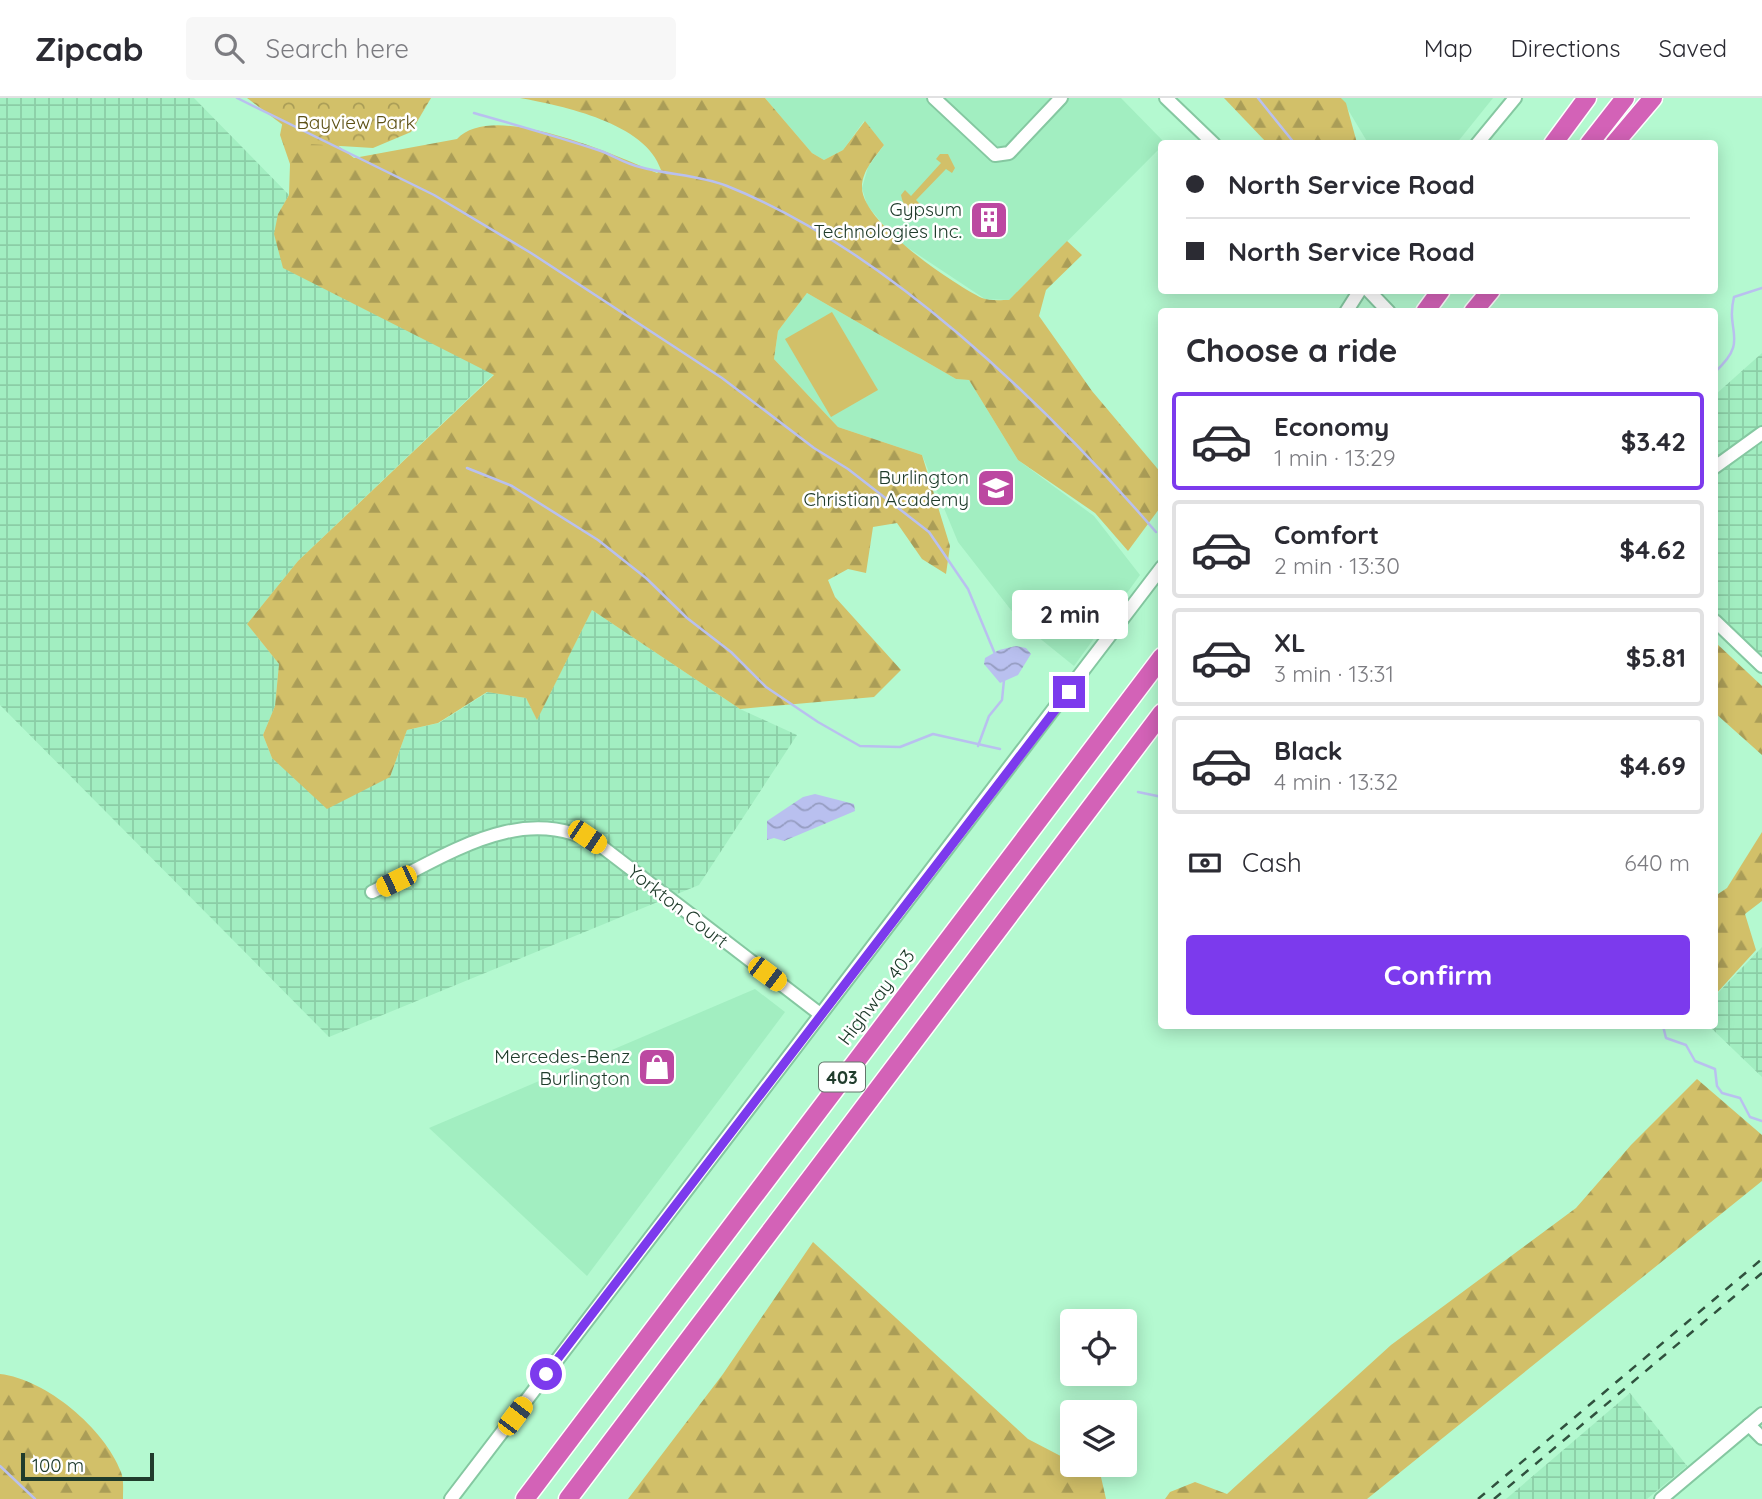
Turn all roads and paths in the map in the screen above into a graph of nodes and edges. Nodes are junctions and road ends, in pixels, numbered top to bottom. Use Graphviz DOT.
graph roads {
  1 [pos="934,98"];
  2 [pos="1061,98"];
  3 [pos="1166,98"];
  4 [pos="1514,98"];
  5 [pos="1587,98"];
  6 [pos="1625,98"];
  7 [pos="1653,98"];
  8 [pos="1210,140"];
  9 [pos="1480,140"];
  10 [pos="1556,140"];
  11 [pos="1592,140"];
  12 [pos="1618,140"];
  13 [pos="1372,294"];
  14 [pos="1488,294"];
  15 [pos="1386,308"];
  16 [pos="1476,308"];
  17 [pos="1762,433"];
  18 [pos="1718,465"];
  19 [pos="1158,572"];
  20 [pos="1718,624"];
  21 [pos="1158,662"];
  22 [pos="1762,666"];
  23 [pos="1158,718"];
  24 [pos="372,892"];
  25 [pos="820,1014"];
  26 [pos="1762,1414"];
  27 [pos="1749,1425"];
  28 [pos="1762,1438"];
  29 [pos="451,1499"];
  30 [pos="525,1499"];
  31 [pos="568,1499"];
  32 [pos="1661,1499"];
  1 -- 2 [label="street"];
  3 -- 8 [label="street"];
  4 -- 9 [label="street"];
  5 -- 10 [label="highway"];
  6 -- 11 [label="highway"];
  7 -- 12 [label="highway"];
  13 -- 15 [label="street"];
  14 -- 16 [label="highway"];
  17 -- 18 [label="street"];
  19 -- 25 [label="street"];
  20 -- 22 [label="street"];
  21 -- 30 [label="highway, Highway 403 / 403"];
  23 -- 31 [label="highway, 403"];
  24 -- 25 [label="street, Yorkton Court"];
  25 -- 29 [label="street"];
  26 -- 27 [label="street"];
  27 -- 28 [label="street"];
  27 -- 32 [label="street"];
}
